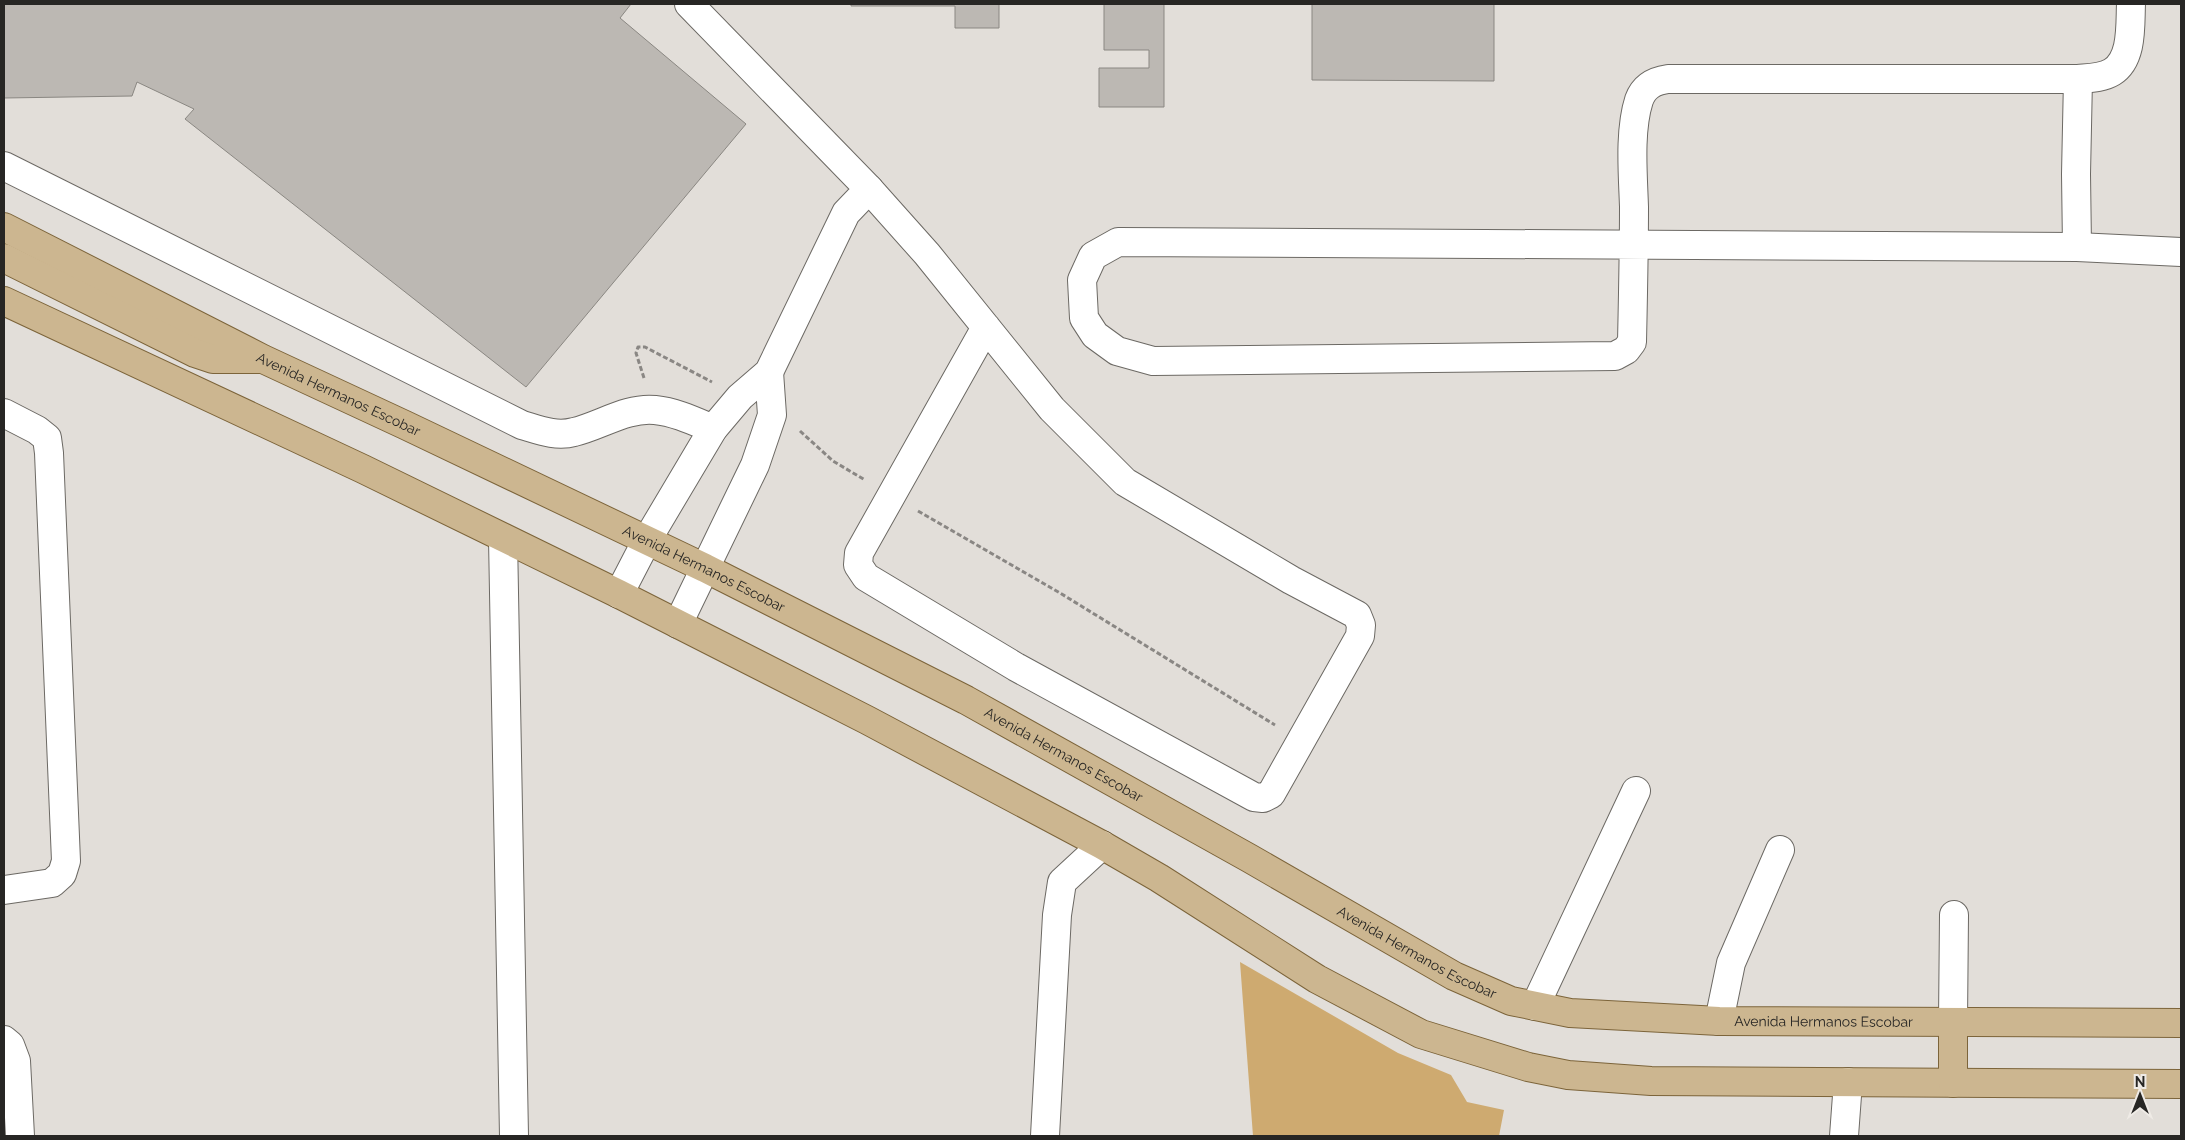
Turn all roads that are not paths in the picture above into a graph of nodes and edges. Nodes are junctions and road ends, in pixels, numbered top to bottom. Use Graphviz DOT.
graph roads {
  1 [pos="689,4"];
  2 [pos="2131,4"];
  3 [pos="2078,79"];
  4 [pos="4,166"];
  5 [pos="869,189"];
  6 [pos="4,227"];
  7 [pos="1634,243"];
  8 [pos="2078,247"];
  9 [pos="2181,252"];
  10 [pos="4,258"];
  11 [pos="4,301"];
  12 [pos="986,327"];
  13 [pos="263,359"];
  14 [pos="769,372"];
  15 [pos="4,413"];
  16 [pos="713,429"];
  17 [pos="503,538"];
  18 [pos="647,540"];
  19 [pos="705,568"];
  20 [pos="619,594"];
  21 [pos="678,624"];
  22 [pos="1636,791"];
  23 [pos="1102,845"];
  24 [pos="1780,850"];
  25 [pos="4,890"];
  26 [pos="1954,915"];
  27 [pos="1535,1006"];
  28 [pos="1720,1021"];
  29 [pos="1953,1022"];
  30 [pos="2181,1023"];
  31 [pos="4,1040"];
  32 [pos="1848,1082"];
  33 [pos="1953,1083"];
  34 [pos="2181,1084"];
  35 [pos="20,1136"];
  36 [pos="514,1136"];
  37 [pos="1046,1136"];
  38 [pos="1844,1136"];
  1 -- 5 [label="street"];
  2 -- 3 [label="street"];
  3 -- 7 [label="street"];
  3 -- 8 [label="street"];
  4 -- 16 [label="street"];
  5 -- 12 [label="street"];
  5 -- 14 [label="street"];
  6 -- 13 [label="main road, Avenida Hermanos Escobar"];
  7 -- 7 [label="street"];
  7 -- 8 [label="street"];
  8 -- 9 [label="street"];
  10 -- 13 [label="main road"];
  11 -- 17 [label="main road"];
  12 -- 12 [label="street"];
  13 -- 18 [label="main road, Avenida Hermanos Escobar"];
  14 -- 16 [label="street"];
  14 -- 19 [label="street"];
  15 -- 25 [label="street"];
  16 -- 18 [label="street"];
  17 -- 20 [label="main road"];
  17 -- 36 [label="street"];
  18 -- 19 [label="main road, Avenida Hermanos Escobar"];
  18 -- 20 [label="street"];
  19 -- 21 [label="street"];
  19 -- 27 [label="main road, Avenida Hermanos Escobar"];
  20 -- 21 [label="main road"];
  21 -- 23 [label="main road"];
  22 -- 27 [label="street"];
  23 -- 32 [label="main road"];
  23 -- 37 [label="street"];
  24 -- 28 [label="street"];
  26 -- 29 [label="street"];
  27 -- 28 [label="main road, Avenida Hermanos Escobar"];
  28 -- 29 [label="main road, Avenida Hermanos Escobar"];
  29 -- 30 [label="main road, Avenida Hermanos Escobar"];
  29 -- 33 [label="main road"];
  31 -- 35 [label="street"];
  32 -- 33 [label="main road"];
  32 -- 38 [label="street"];
  33 -- 34 [label="main road"];
}
